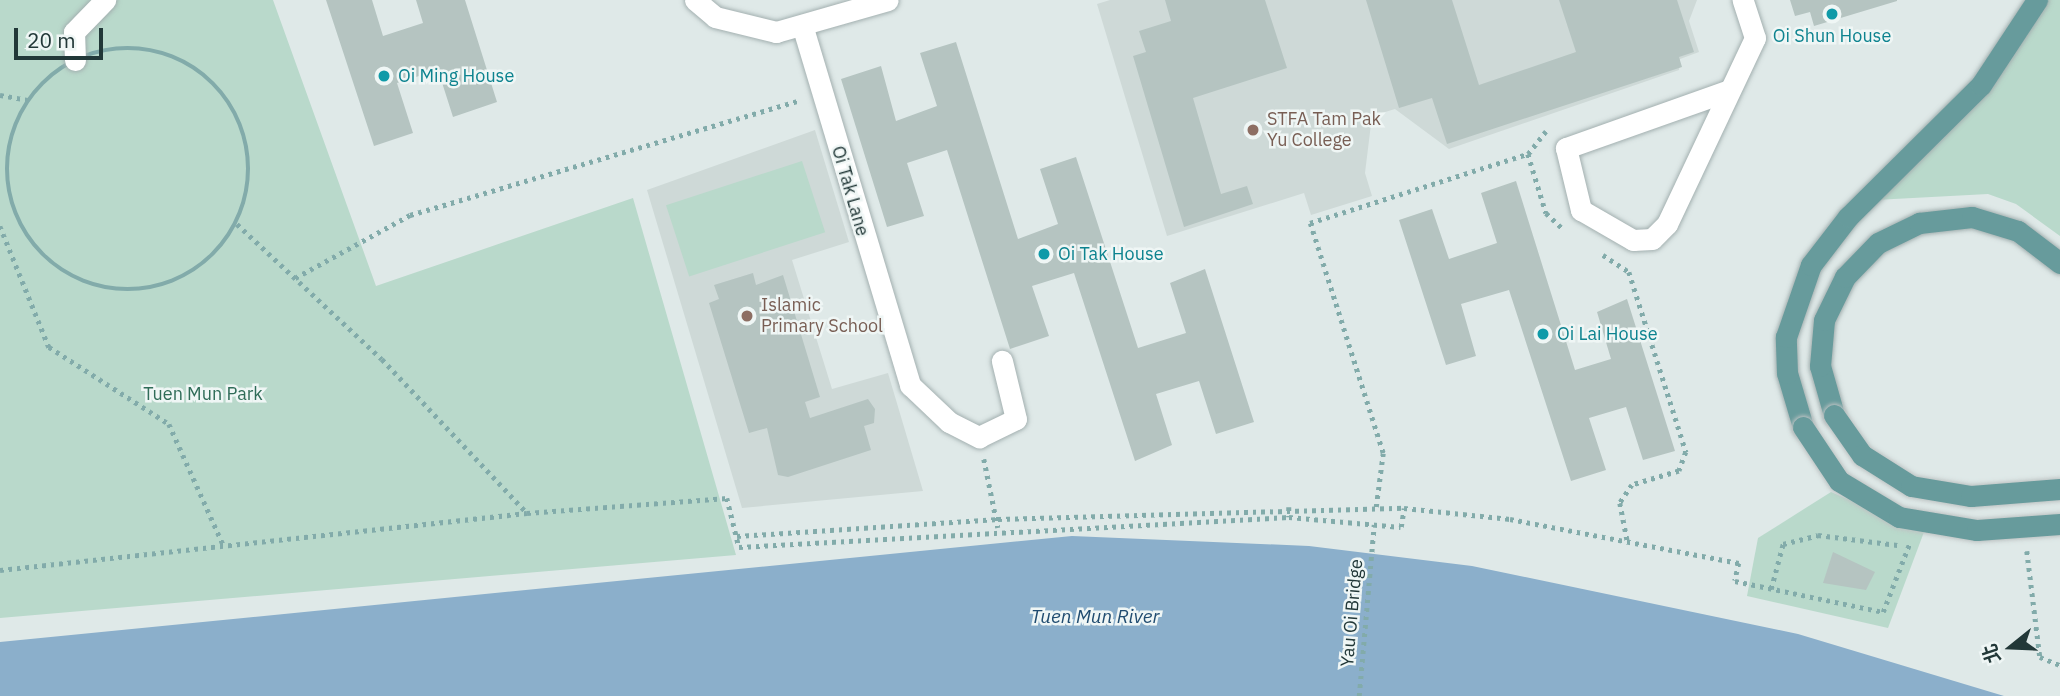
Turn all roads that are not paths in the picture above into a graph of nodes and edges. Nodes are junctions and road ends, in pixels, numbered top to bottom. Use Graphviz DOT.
graph roads {
  1 [pos="105,0"];
  2 [pos="695,0"];
  3 [pos="888,0"];
  4 [pos="1743,0"];
  5 [pos="2037,0"];
  6 [pos="803,28"];
  7 [pos="75,60"];
  8 [pos="1727,91"];
  9 [pos="2060,263"];
  10 [pos="1002,361"];
  11 [pos="2060,489"];
  12 [pos="2060,524"];
  1 -- 7 [label="street"];
  2 -- 6 [label="street"];
  3 -- 6 [label="street"];
  4 -- 8 [label="street"];
  5 -- 12 [label="main road, bridge"];
  6 -- 10 [label="street, Oi Tak Lane"];
  8 -- 8 [label="street"];
  9 -- 11 [label="main road, bridge"];
}
